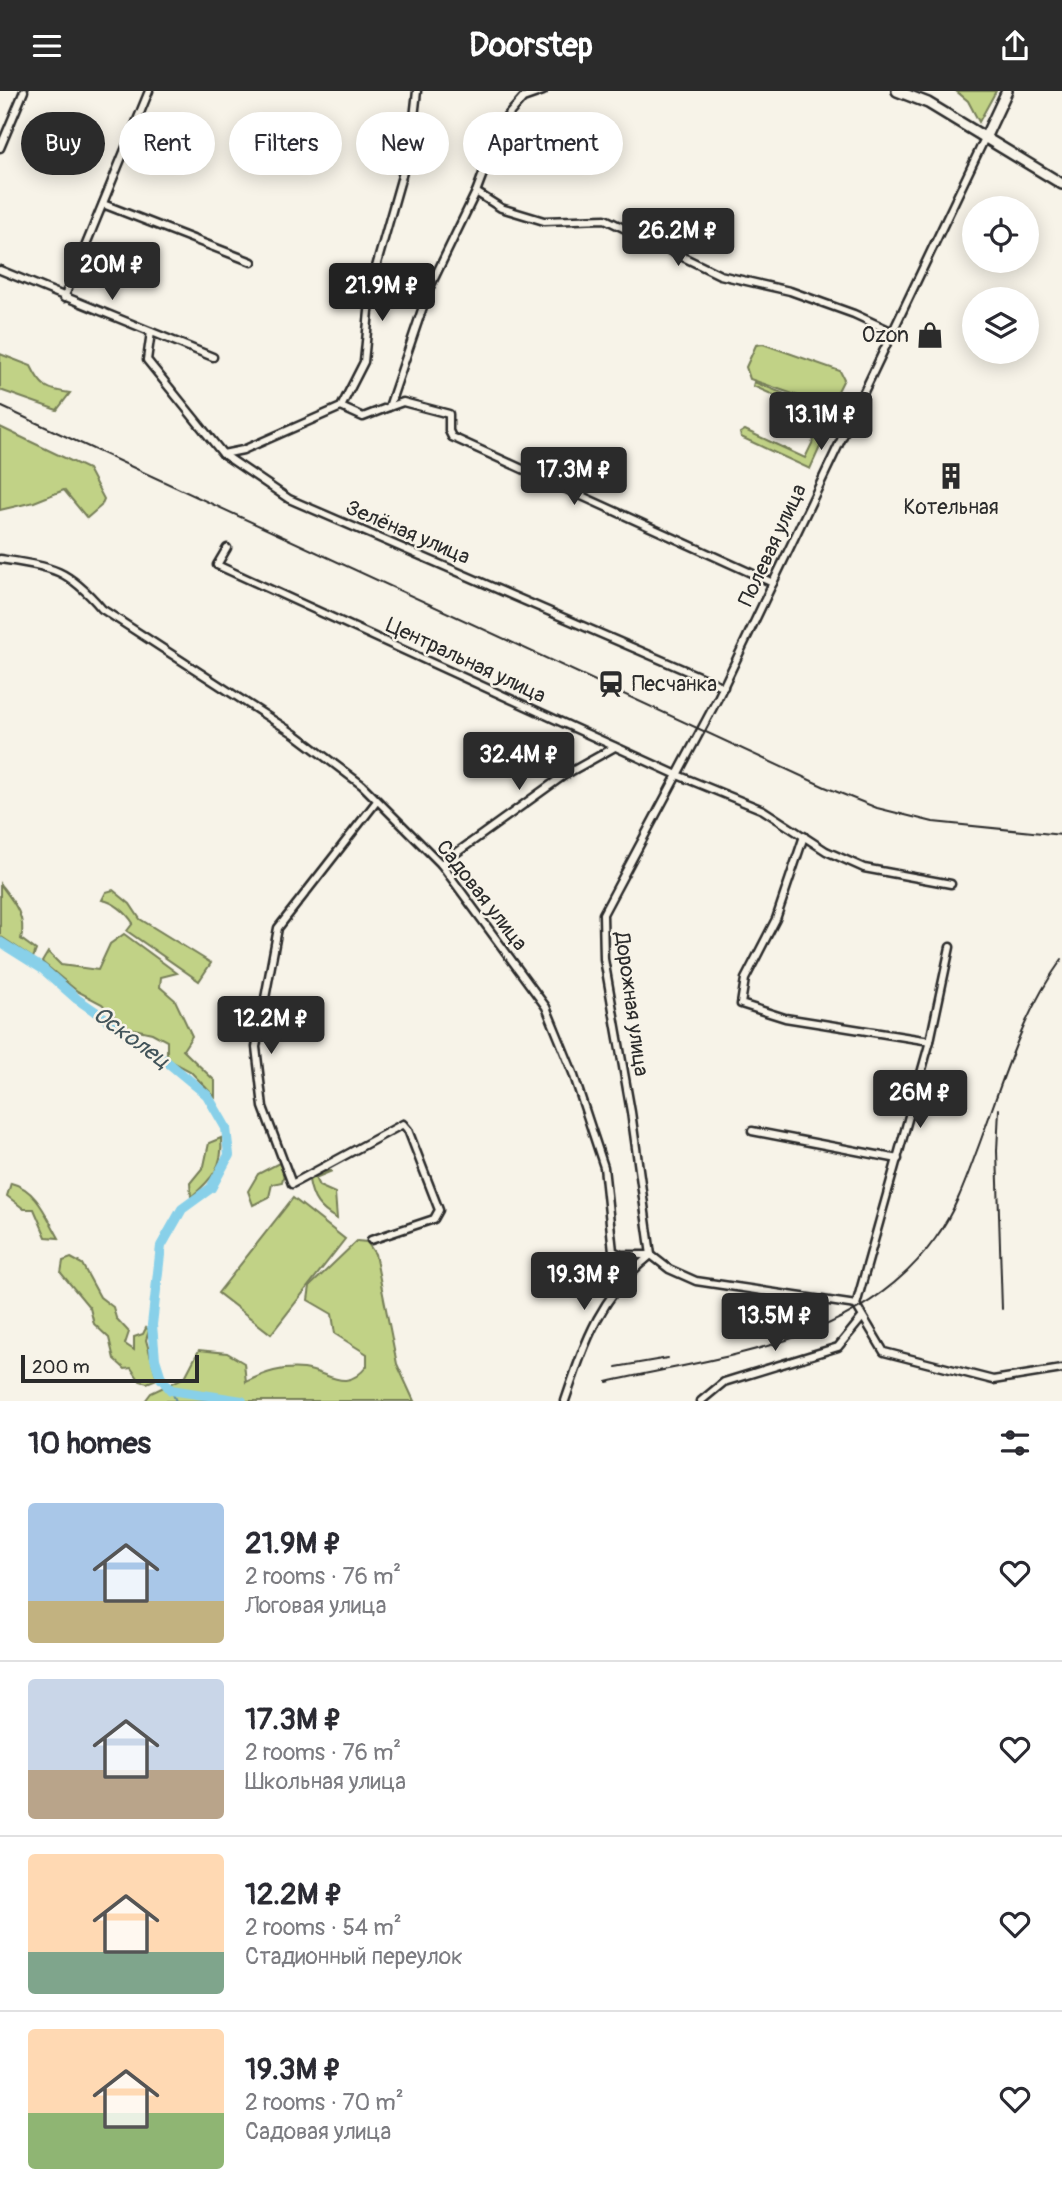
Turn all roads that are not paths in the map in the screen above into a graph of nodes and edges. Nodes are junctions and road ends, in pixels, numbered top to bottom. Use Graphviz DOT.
graph roads {
  1 [pos="24,91"];
  2 [pos="149,91"];
  3 [pos="417,91"];
  4 [pos="542,91"];
  5 [pos="897,91"];
  6 [pos="1007,91"];
  7 [pos="985,138"];
  8 [pos="0,148"];
  9 [pos="1062,184"];
  10 [pos="476,192"];
  11 [pos="103,204"];
  12 [pos="252,262"];
  13 [pos="0,270"];
  14 [pos="64,298"];
  15 [pos="151,332"];
  16 [pos="893,332"];
  17 [pos="214,357"];
  18 [pos="341,407"];
  19 [pos="389,407"];
  20 [pos="243,450"];
  21 [pos="223,454"];
  22 [pos="236,462"];
  23 [pos="226,548"];
  24 [pos="0,559"];
  25 [pos="773,583"];
  26 [pos="724,687"];
  27 [pos="615,747"];
  28 [pos="675,775"];
  29 [pos="377,801"];
  30 [pos="804,836"];
  31 [pos="440,864"];
  32 [pos="951,884"];
  33 [pos="950,947"];
  34 [pos="930,1041"];
  35 [pos="752,1131"];
  36 [pos="898,1159"];
  37 [pos="371,1240"];
  38 [pos="651,1255"];
  39 [pos="856,1305"];
  40 [pos="861,1319"];
  41 [pos="1062,1369"];
  42 [pos="565,1401"];
  43 [pos="701,1401"];
  1 -- 8 [label="street"];
  2 -- 11 [label="street"];
  3 -- 18 [label="street"];
  4 -- 10 [label="street"];
  5 -- 7 [label="street"];
  6 -- 7 [label="street"];
  7 -- 9 [label="street"];
  7 -- 16 [label="street, Полевая улица"];
  10 -- 16 [label="street"];
  10 -- 19 [label="street"];
  11 -- 12 [label="street"];
  11 -- 14 [label="street"];
  13 -- 14 [label="street"];
  14 -- 15 [label="street"];
  15 -- 17 [label="street"];
  15 -- 21 [label="street, Зелёная улица"];
  16 -- 25 [label="street, Полевая улица"];
  18 -- 19 [label="street"];
  18 -- 20 [label="street"];
  19 -- 25 [label="street"];
  20 -- 21 [label="street"];
  20 -- 22 [label="street"];
  21 -- 22 [label="street, Зелёная улица"];
  22 -- 26 [label="street, Зелёная улица"];
  23 -- 27 [label="street, Центральная улица"];
  24 -- 29 [label="street, Садовая улица"];
  25 -- 26 [label="street, Полевая улица"];
  26 -- 28 [label="street, Полевая улица"];
  27 -- 28 [label="street, Центральная улица"];
  27 -- 31 [label="street"];
  28 -- 30 [label="street, Центральная улица"];
  28 -- 38 [label="street, Дорожная улица"];
  29 -- 31 [label="street, Садовая улица"];
  29 -- 37 [label="street"];
  30 -- 32 [label="street, Центральная улица"];
  30 -- 34 [label="street"];
  31 -- 38 [label="street, Садовая улица"];
  33 -- 34 [label="street"];
  34 -- 36 [label="street"];
  35 -- 36 [label="street"];
  36 -- 39 [label="street"];
  38 -- 39 [label="street"];
  38 -- 42 [label="street"];
  39 -- 40 [label="street"];
  40 -- 41 [label="street"];
  40 -- 43 [label="street"];
}
